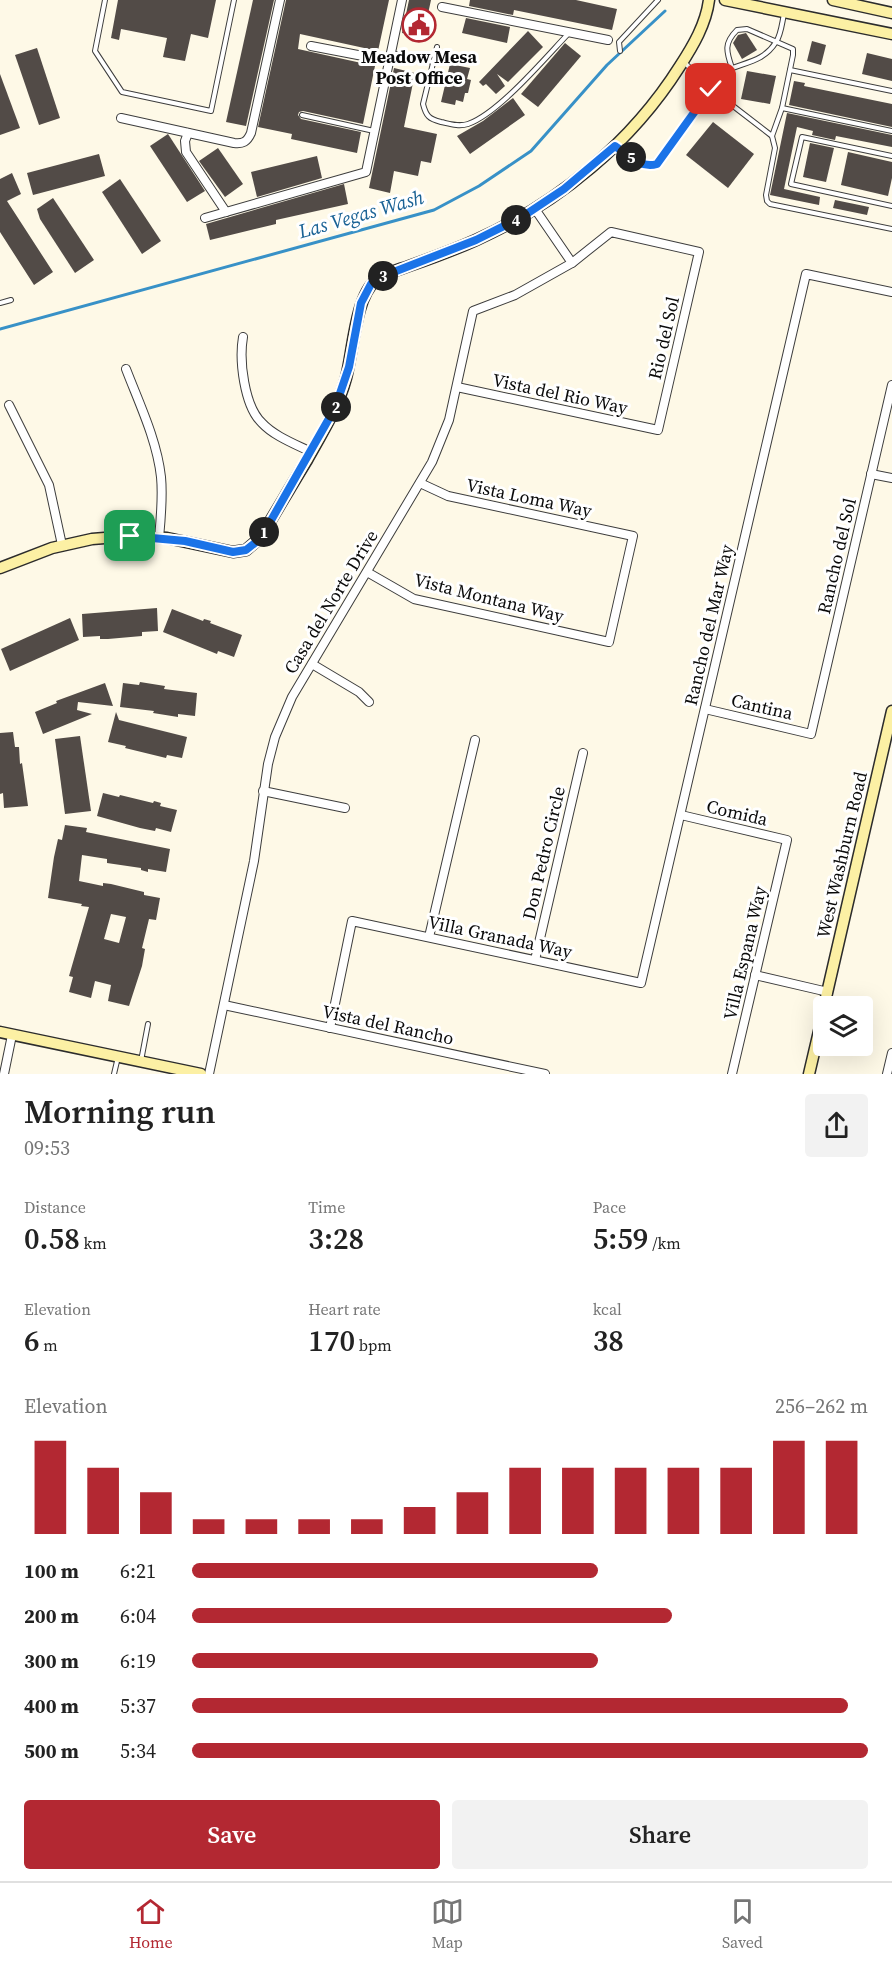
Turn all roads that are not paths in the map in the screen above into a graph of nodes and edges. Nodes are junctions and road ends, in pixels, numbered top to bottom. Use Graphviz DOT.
graph roads {
  1 [pos="105,0"];
  2 [pos="234,0"];
  3 [pos="280,0"];
  4 [pos="402,0"];
  5 [pos="658,0"];
  6 [pos="709,0"];
  7 [pos="725,0"];
  8 [pos="833,0"];
  9 [pos="869,4"];
  10 [pos="442,7"];
  11 [pos="784,12"];
  12 [pos="892,13"];
  13 [pos="569,33"];
  14 [pos="892,34"];
  15 [pos="608,40"];
  16 [pos="778,41"];
  17 [pos="311,46"];
  18 [pos="437,47"];
  19 [pos="620,51"];
  20 [pos="390,57"];
  21 [pos="683,61"];
  22 [pos="433,62"];
  23 [pos="732,68"];
  24 [pos="790,70"];
  25 [pos="711,89"];
  26 [pos="892,91"];
  27 [pos="782,108"];
  28 [pos="302,115"];
  29 [pos="121,118"];
  30 [pos="375,131"];
  31 [pos="892,131"];
  32 [pos="188,133"];
  33 [pos="772,136"];
  34 [pos="615,146"];
  35 [pos="892,156"];
  36 [pos="892,206"];
  37 [pos="535,208"];
  38 [pos="226,212"];
  39 [pos="205,218"];
  40 [pos="892,229"];
  41 [pos="699,252"];
  42 [pos="572,263"];
  43 [pos="892,292"];
  44 [pos="11,300"];
  45 [pos="0,303"];
  46 [pos="243,337"];
  47 [pos="126,369"];
  48 [pos="892,385"];
  49 [pos="457,387"];
  50 [pos="9,405"];
  51 [pos="658,430"];
  52 [pos="311,452"];
  53 [pos="872,474"];
  54 [pos="892,478"];
  55 [pos="420,483"];
  56 [pos="159,538"];
  57 [pos="62,545"];
  58 [pos="0,568"];
  59 [pos="367,572"];
  60 [pos="609,642"];
  61 [pos="312,664"];
  62 [pos="369,702"];
  63 [pos="705,709"];
  64 [pos="892,711"];
  65 [pos="811,734"];
  66 [pos="475,740"];
  67 [pos="583,753"];
  68 [pos="263,791"];
  69 [pos="345,808"];
  70 [pos="681,815"];
  71 [pos="787,840"];
  72 [pos="429,937"];
  73 [pos="535,960"];
  74 [pos="755,975"];
  75 [pos="641,982"];
  76 [pos="828,992"];
  77 [pos="827,996"];
  78 [pos="224,1005"];
  79 [pos="148,1024"];
  80 [pos="330,1028"];
  81 [pos="0,1032"];
  82 [pos="12,1035"];
  83 [pos="892,1053"];
  84 [pos="813,1056"];
  85 [pos="118,1057"];
  86 [pos="141,1061"];
  87 [pos="4,1074"];
  88 [pos="114,1074"];
  89 [pos="201,1074"];
  90 [pos="209,1074"];
  91 [pos="546,1074"];
  92 [pos="732,1074"];
  93 [pos="809,1074"];
  94 [pos="887,1074"];
  1 -- 2 [label="lane"];
  3 -- 32 [label="street"];
  4 -- 20 [label="street"];
  5 -- 19 [label="lane"];
  6 -- 21 [label="street"];
  7 -- 11 [label="street"];
  8 -- 9 [label="street"];
  9 -- 12 [label="street"];
  10 -- 13 [label="street"];
  11 -- 14 [label="street"];
  11 -- 16 [label="lane"];
  13 -- 15 [label="street"];
  13 -- 22 [label="lane"];
  16 -- 23 [label="lane"];
  16 -- 23 [label="lane"];
  16 -- 24 [label="lane"];
  17 -- 20 [label="street"];
  18 -- 22 [label="lane"];
  20 -- 22 [label="lane"];
  20 -- 30 [label="street"];
  21 -- 25 [label="lane"];
  21 -- 34 [label="street"];
  23 -- 25 [label="lane"];
  24 -- 26 [label="lane"];
  24 -- 27 [label="lane"];
  25 -- 33 [label="lane"];
  25 -- 34 [label="lane"];
  27 -- 31 [label="lane"];
  27 -- 33 [label="lane"];
  28 -- 30 [label="lane"];
  29 -- 32 [label="street"];
  30 -- 38 [label="street"];
  32 -- 38 [label="street"];
  33 -- 40 [label="lane"];
  34 -- 37 [label="street"];
  35 -- 36 [label="lane"];
  37 -- 42 [label="street"];
  37 -- 52 [label="street"];
  38 -- 39 [label="street"];
  41 -- 42 [label="street, Casa del Norte Drive"];
  41 -- 51 [label="street, Rio del Sol"];
  42 -- 49 [label="street, Casa del Norte Drive"];
  43 -- 63 [label="street, Rancho del Mar Way"];
  44 -- 45 [label="lane"];
  46 -- 52 [label="street"];
  47 -- 56 [label="street"];
  48 -- 53 [label="street, Rancho del Sol"];
  49 -- 51 [label="street, Vista del Rio Way"];
  49 -- 55 [label="street, Casa del Norte Drive"];
  50 -- 57 [label="street"];
  52 -- 56 [label="street"];
  53 -- 54 [label="street"];
  53 -- 65 [label="street, Rancho del Sol"];
  55 -- 59 [label="street, Casa del Norte Drive"];
  55 -- 60 [label="street, Vista Loma Way"];
  56 -- 57 [label="street"];
  57 -- 58 [label="street"];
  59 -- 60 [label="street, Vista Montana Way"];
  59 -- 61 [label="street, Casa del Norte Drive"];
  61 -- 62 [label="street"];
  61 -- 68 [label="street, Casa del Norte Drive"];
  63 -- 65 [label="street, Cantina"];
  63 -- 70 [label="street, Rancho del Mar Way"];
  64 -- 76 [label="street, West Washburn Road"];
  66 -- 72 [label="street"];
  67 -- 73 [label="street, Don Pedro Circle"];
  68 -- 69 [label="street"];
  68 -- 78 [label="street, Casa del Norte Drive"];
  70 -- 71 [label="street, Comida"];
  70 -- 75 [label="street, Rancho del Mar Way"];
  71 -- 74 [label="street, Villa Espana Way"];
  72 -- 73 [label="street, Villa Granada Way"];
  72 -- 80 [label="street, Villa Granada Way"];
  73 -- 75 [label="street, Villa Granada Way"];
  74 -- 76 [label="street"];
  74 -- 92 [label="street, Villa Espana Way"];
  76 -- 77 [label="street, West Washburn Road"];
  78 -- 80 [label="street, Vista del Rancho"];
  78 -- 90 [label="street, Casa del Norte Drive"];
  79 -- 86 [label="lane"];
  80 -- 91 [label="street, Vista del Rancho"];
  81 -- 82 [label="street"];
  82 -- 85 [label="street"];
  82 -- 87 [label="street"];
  83 -- 94 [label="street"];
  84 -- 93 [label="street, West Washburn Road"];
  85 -- 86 [label="street"];
  85 -- 88 [label="lane"];
  86 -- 89 [label="street"];
}
